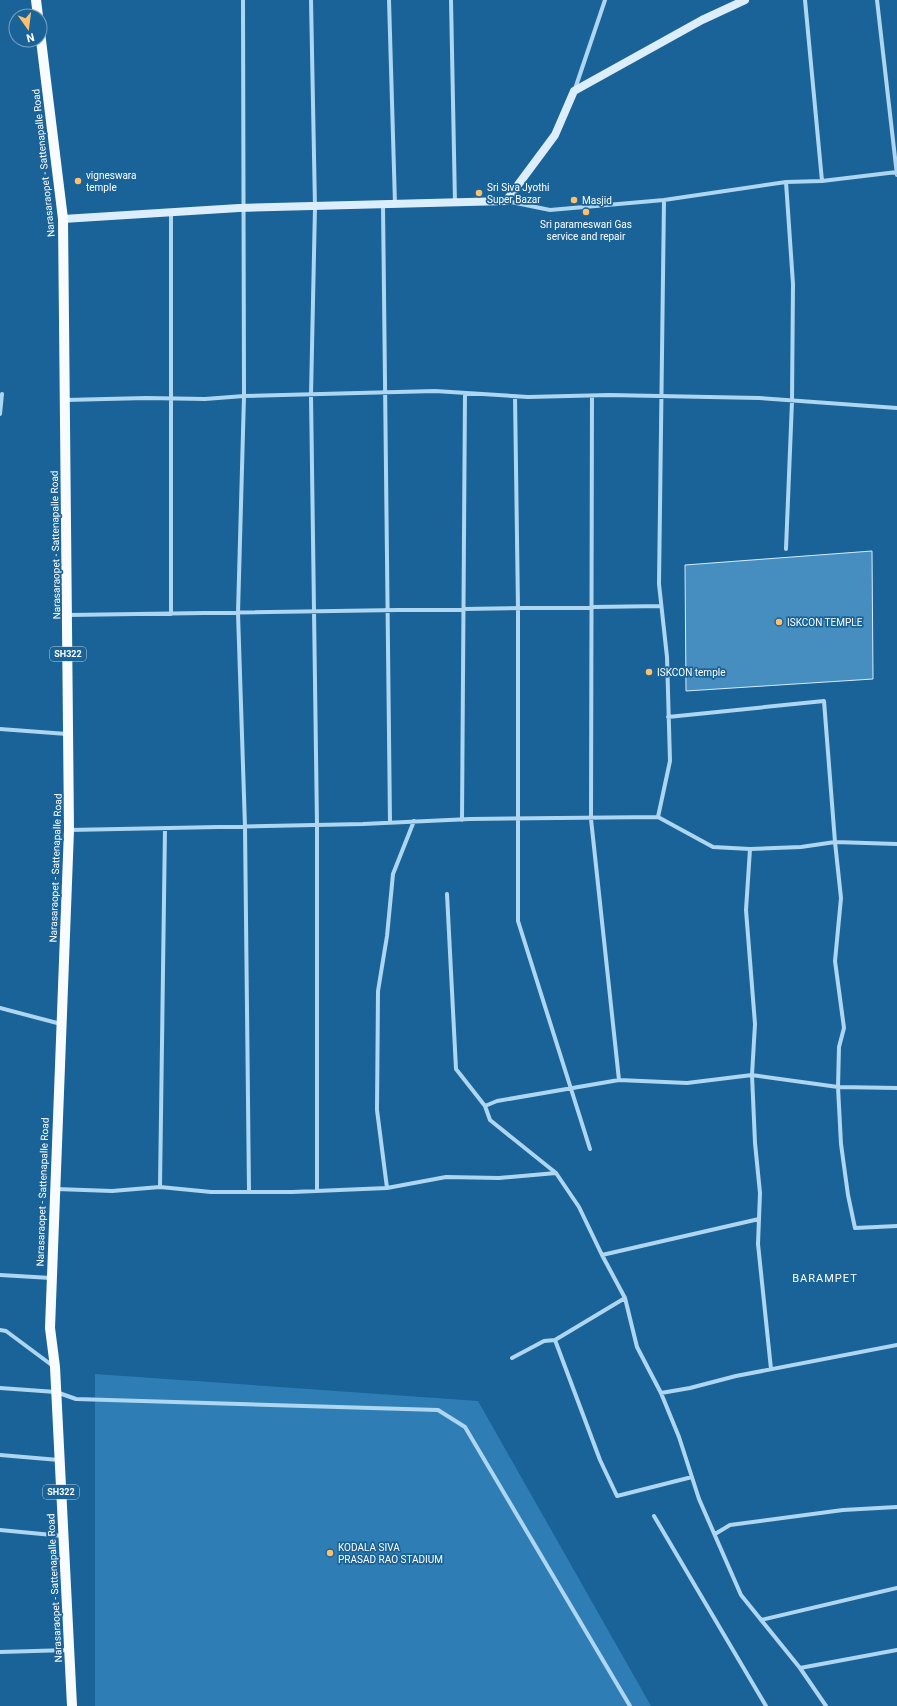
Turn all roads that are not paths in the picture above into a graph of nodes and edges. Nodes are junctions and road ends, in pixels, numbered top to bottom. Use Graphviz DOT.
graph roads {
  1 [pos="243,0"];
  2 [pos="311,0"];
  3 [pos="389,0"];
  4 [pos="451,0"];
  5 [pos="605,0"];
  6 [pos="745,0"];
  7 [pos="805,0"];
  8 [pos="877,0"];
  9 [pos="42,48"];
  10 [pos="574,91"];
  11 [pos="897,172"];
  12 [pos="897,176"];
  13 [pos="822,181"];
  14 [pos="786,182"];
  15 [pos="664,200"];
  16 [pos="506,201"];
  17 [pos="456,203"];
  18 [pos="395,204"];
  19 [pos="384,205"];
  20 [pos="315,207"];
  21 [pos="243,208"];
  22 [pos="171,211"];
  23 [pos="63,219"];
  24 [pos="384,392"];
  25 [pos="465,393"];
  26 [pos="2,394"];
  27 [pos="311,395"];
  28 [pos="244,396"];
  29 [pos="515,396"];
  30 [pos="592,396"];
  31 [pos="661,396"];
  32 [pos="171,398"];
  33 [pos="65,400"];
  34 [pos="792,401"];
  35 [pos="897,408"];
  36 [pos="0,414"];
  37 [pos="786,549"];
  38 [pos="662,606"];
  39 [pos="593,607"];
  40 [pos="518,608"];
  41 [pos="465,609"];
  42 [pos="389,610"];
  43 [pos="314,611"];
  44 [pos="238,613"];
  45 [pos="171,614"];
  46 [pos="67,615"];
  47 [pos="668,717"];
  48 [pos="0,729"];
  49 [pos="68,734"];
  50 [pos="658,817"];
  51 [pos="517,819"];
  52 [pos="591,819"];
  53 [pos="462,820"];
  54 [pos="414,821"];
  55 [pos="390,822"];
  56 [pos="317,825"];
  57 [pos="245,827"];
  58 [pos="165,828"];
  59 [pos="69,830"];
  60 [pos="835,842"];
  61 [pos="897,844"];
  62 [pos="750,849"];
  63 [pos="447,894"];
  64 [pos="0,1008"];
  65 [pos="61,1024"];
  66 [pos="752,1075"];
  67 [pos="619,1080"];
  68 [pos="572,1087"];
  69 [pos="838,1087"];
  70 [pos="897,1088"];
  71 [pos="485,1106"];
  72 [pos="590,1149"];
  73 [pos="556,1173"];
  74 [pos="160,1187"];
  75 [pos="388,1188"];
  76 [pos="54,1189"];
  77 [pos="249,1191"];
  78 [pos="317,1191"];
  79 [pos="759,1219"];
  80 [pos="897,1226"];
  81 [pos="602,1254"];
  82 [pos="0,1275"];
  83 [pos="51,1278"];
  84 [pos="625,1298"];
  85 [pos="0,1330"];
  86 [pos="555,1340"];
  87 [pos="897,1345"];
  88 [pos="512,1358"];
  89 [pos="55,1367"];
  90 [pos="771,1369"];
  91 [pos="0,1388"];
  92 [pos="56,1392"];
  93 [pos="661,1393"];
  94 [pos="0,1455"];
  95 [pos="59,1460"];
  96 [pos="692,1477"];
  97 [pos="897,1507"];
  98 [pos="654,1516"];
  99 [pos="0,1530"];
  100 [pos="715,1534"];
  101 [pos="63,1536"];
  102 [pos="897,1588"];
  103 [pos="761,1620"];
  104 [pos="69,1650"];
  105 [pos="897,1650"];
  106 [pos="0,1652"];
  107 [pos="800,1668"];
  108 [pos="72,1706"];
  109 [pos="630,1706"];
  110 [pos="766,1706"];
  111 [pos="826,1706"];
  1 -- 21 [label="street"];
  2 -- 20 [label="street"];
  3 -- 18 [label="street"];
  4 -- 17 [label="street"];
  5 -- 10 [label="street"];
  6 -- 10 [label="street"];
  7 -- 13 [label="street"];
  8 -- 11 [label="street"];
  9 -- 23 [label="main road, Narasaraopet - Sattenapalle Road / SH322"];
  10 -- 16 [label="street"];
  11 -- 12 [label="street"];
  11 -- 13 [label="street"];
  13 -- 14 [label="street"];
  14 -- 15 [label="street"];
  14 -- 34 [label="street"];
  15 -- 16 [label="street"];
  15 -- 31 [label="street"];
  16 -- 17 [label="street"];
  17 -- 18 [label="street"];
  18 -- 19 [label="street"];
  19 -- 20 [label="street"];
  19 -- 24 [label="street"];
  20 -- 21 [label="street"];
  20 -- 27 [label="street"];
  21 -- 22 [label="street"];
  21 -- 28 [label="street"];
  22 -- 23 [label="street"];
  22 -- 32 [label="street"];
  23 -- 33 [label="main road, Narasaraopet - Sattenapalle Road / SH322"];
  24 -- 25 [label="street"];
  24 -- 27 [label="street"];
  24 -- 42 [label="street"];
  25 -- 29 [label="street"];
  25 -- 41 [label="street"];
  26 -- 36 [label="street"];
  27 -- 28 [label="street"];
  27 -- 43 [label="street"];
  28 -- 32 [label="street"];
  28 -- 44 [label="street"];
  29 -- 30 [label="street"];
  29 -- 40 [label="street"];
  30 -- 31 [label="street"];
  30 -- 39 [label="street"];
  31 -- 34 [label="street"];
  31 -- 38 [label="street"];
  32 -- 33 [label="street"];
  32 -- 45 [label="street"];
  33 -- 46 [label="main road, Narasaraopet - Sattenapalle Road / SH322"];
  34 -- 35 [label="street"];
  34 -- 37 [label="street"];
  38 -- 39 [label="street"];
  38 -- 47 [label="street"];
  39 -- 40 [label="street"];
  39 -- 52 [label="street"];
  40 -- 41 [label="street"];
  40 -- 51 [label="street"];
  41 -- 42 [label="street"];
  41 -- 53 [label="street"];
  42 -- 43 [label="street"];
  42 -- 55 [label="street"];
  43 -- 44 [label="street"];
  43 -- 56 [label="street"];
  44 -- 45 [label="street"];
  44 -- 57 [label="street"];
  45 -- 46 [label="street"];
  46 -- 49 [label="main road, Narasaraopet - Sattenapalle Road / SH322"];
  47 -- 50 [label="street"];
  47 -- 60 [label="street"];
  48 -- 49 [label="street"];
  49 -- 59 [label="main road, Narasaraopet - Sattenapalle Road / SH322"];
  50 -- 52 [label="street"];
  50 -- 62 [label="street"];
  51 -- 52 [label="street"];
  51 -- 53 [label="street"];
  51 -- 68 [label="street"];
  52 -- 67 [label="street"];
  53 -- 54 [label="street"];
  54 -- 55 [label="street"];
  54 -- 75 [label="street"];
  55 -- 56 [label="street"];
  56 -- 57 [label="street"];
  56 -- 78 [label="street"];
  57 -- 58 [label="street"];
  57 -- 77 [label="street"];
  58 -- 59 [label="street"];
  58 -- 74 [label="street"];
  59 -- 65 [label="main road, Narasaraopet - Sattenapalle Road / SH322"];
  60 -- 61 [label="street"];
  60 -- 62 [label="street"];
  60 -- 69 [label="street"];
  62 -- 66 [label="street"];
  63 -- 71 [label="street"];
  64 -- 65 [label="street"];
  65 -- 76 [label="main road, Narasaraopet - Sattenapalle Road / SH322"];
  66 -- 67 [label="street"];
  66 -- 69 [label="street"];
  66 -- 79 [label="street"];
  67 -- 68 [label="street"];
  68 -- 71 [label="street"];
  68 -- 72 [label="street"];
  69 -- 70 [label="street"];
  69 -- 80 [label="street"];
  71 -- 73 [label="street"];
  73 -- 75 [label="street"];
  73 -- 81 [label="street"];
  74 -- 76 [label="street"];
  74 -- 77 [label="street"];
  75 -- 78 [label="street"];
  76 -- 83 [label="main road, Narasaraopet - Sattenapalle Road / SH322"];
  77 -- 78 [label="street"];
  79 -- 81 [label="street"];
  79 -- 90 [label="street"];
  81 -- 84 [label="street"];
  82 -- 83 [label="street"];
  83 -- 89 [label="main road, Narasaraopet - Sattenapalle Road / SH322"];
  84 -- 86 [label="street"];
  84 -- 93 [label="street"];
  85 -- 89 [label="street"];
  86 -- 88 [label="street"];
  86 -- 96 [label="street"];
  87 -- 90 [label="street"];
  89 -- 92 [label="main road, Narasaraopet - Sattenapalle Road / SH322"];
  90 -- 93 [label="street"];
  91 -- 92 [label="street"];
  92 -- 95 [label="main road, Narasaraopet - Sattenapalle Road / SH322"];
  92 -- 109 [label="street"];
  93 -- 96 [label="street"];
  94 -- 95 [label="street"];
  95 -- 101 [label="main road, Narasaraopet - Sattenapalle Road / SH322"];
  96 -- 100 [label="street"];
  97 -- 100 [label="street"];
  98 -- 110 [label="street"];
  99 -- 101 [label="street"];
  100 -- 103 [label="street"];
  101 -- 104 [label="main road, Narasaraopet - Sattenapalle Road / SH322"];
  102 -- 103 [label="street"];
  103 -- 107 [label="street"];
  104 -- 106 [label="street"];
  104 -- 108 [label="main road, Narasaraopet - Sattenapalle Road / SH322"];
  105 -- 107 [label="street"];
  107 -- 111 [label="street"];
}
